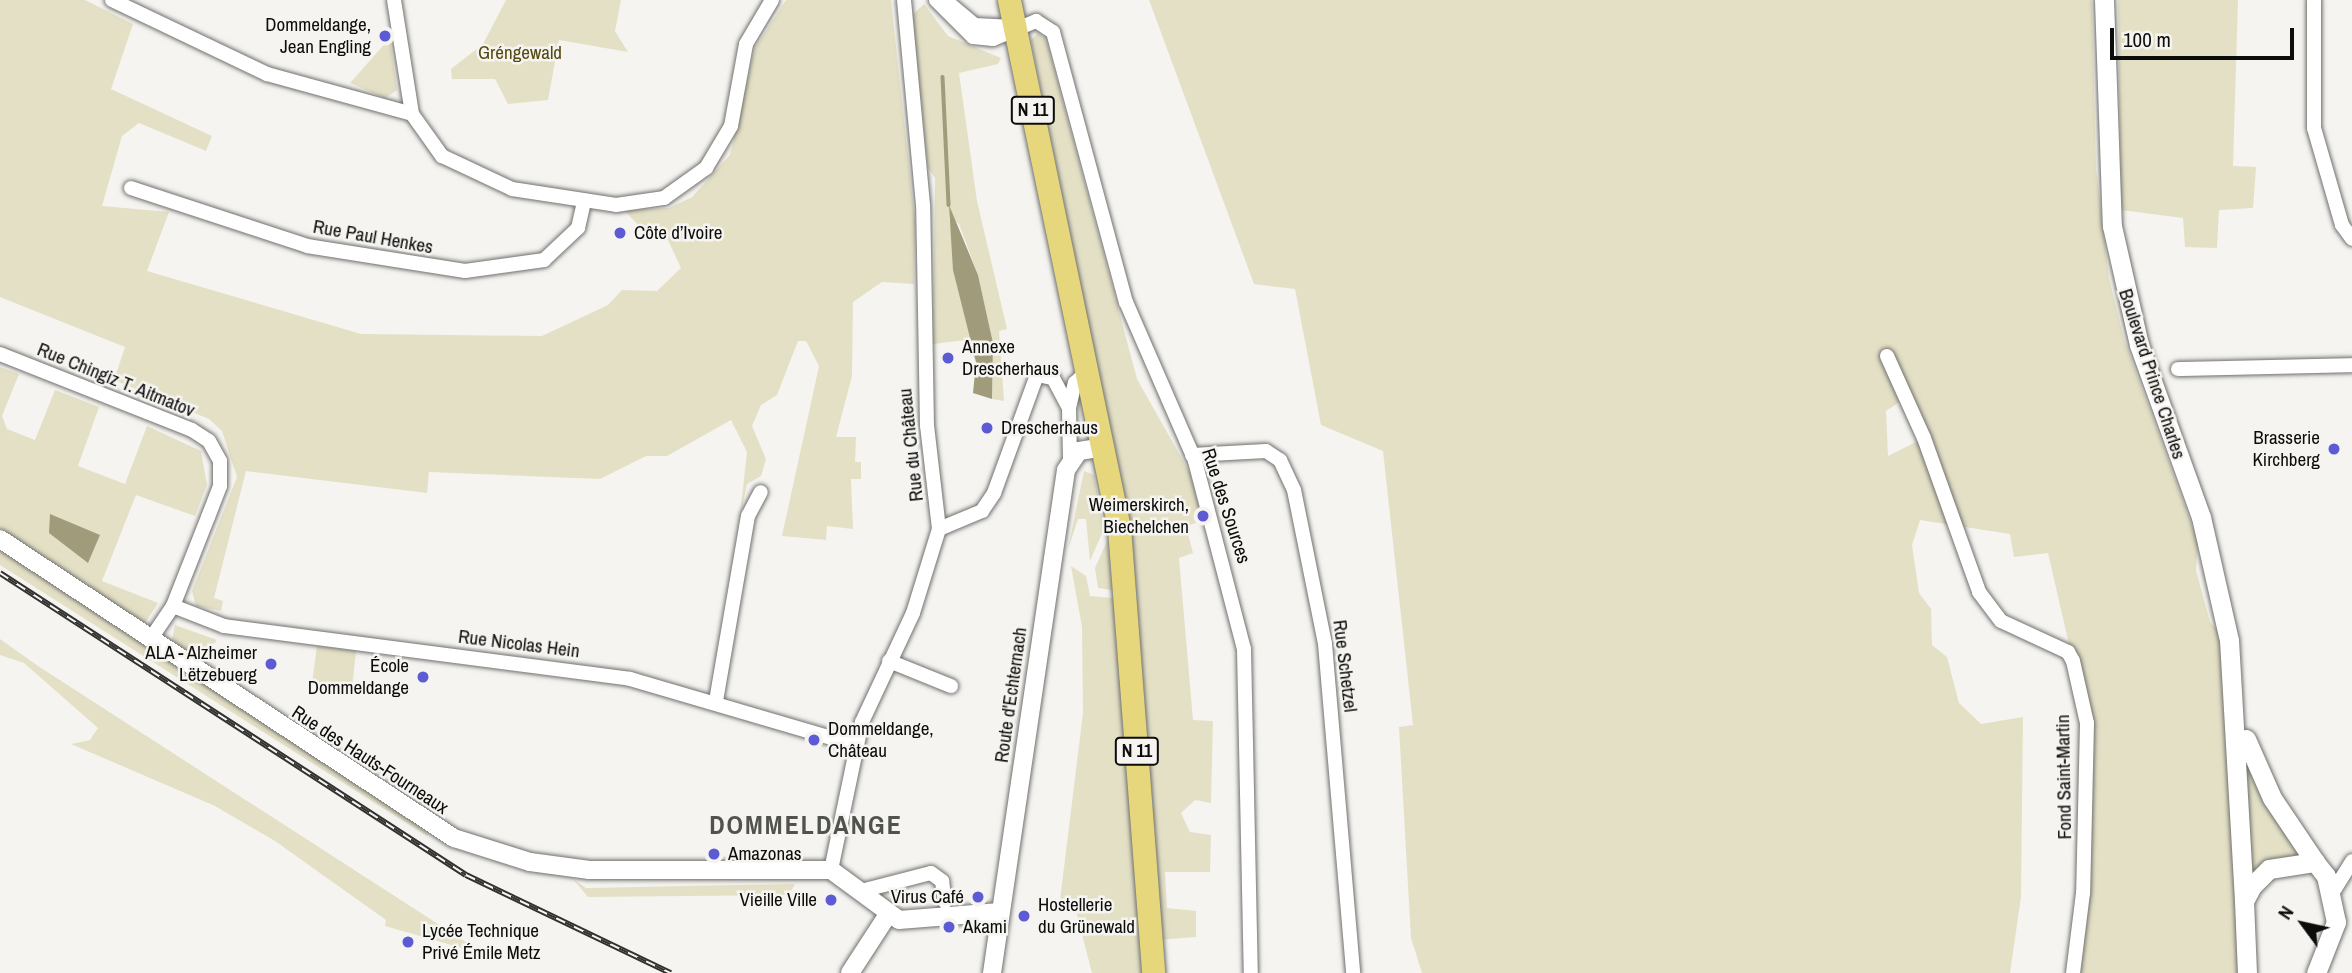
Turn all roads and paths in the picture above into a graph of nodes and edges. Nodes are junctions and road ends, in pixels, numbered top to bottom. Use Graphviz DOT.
graph roads {
  1 [pos="112,0"];
  2 [pos="394,0"];
  3 [pos="772,0"];
  4 [pos="904,0"];
  5 [pos="936,0"];
  6 [pos="945,0"];
  7 [pos="1009,0"];
  8 [pos="2104,0"];
  9 [pos="2314,0"];
  10 [pos="1014,27"];
  11 [pos="412,114"];
  12 [pos="131,188"];
  13 [pos="584,203"];
  14 [pos="2352,239"];
  15 [pos="0,354"];
  16 [pos="1886,356"];
  17 [pos="2352,365"];
  18 [pos="1089,369"];
  19 [pos="2178,369"];
  20 [pos="1069,408"];
  21 [pos="1103,447"];
  22 [pos="1192,455"];
  23 [pos="1070,460"];
  24 [pos="761,492"];
  25 [pos="939,529"];
  26 [pos="0,539"];
  27 [pos="173,606"];
  28 [pos="150,640"];
  29 [pos="889,661"];
  30 [pos="951,686"];
  31 [pos="2236,700"];
  32 [pos="716,701"];
  33 [pos="856,745"];
  34 [pos="2352,861"];
  35 [pos="2318,864"];
  36 [pos="831,870"];
  37 [pos="861,891"];
  38 [pos="2331,895"];
  39 [pos="2244,901"];
  40 [pos="944,902"];
  41 [pos="1000,912"];
  42 [pos="887,916"];
  43 [pos="2245,946"];
  44 [pos="993,972"];
  45 [pos="850,973"];
  46 [pos="1153,973"];
  47 [pos="1251,973"];
  48 [pos="1353,973"];
  49 [pos="2073,973"];
  50 [pos="2247,973"];
  51 [pos="2254,973"];
  52 [pos="2316,973"];
  1 -- 11 [label="street"];
  2 -- 11 [label="street"];
  3 -- 13 [label="street"];
  4 -- 25 [label="street, Rue du Château"];
  5 -- 10 [label="street"];
  6 -- 10 [label="street, Rue des Sources"];
  7 -- 10 [label="main road, N 11"];
  8 -- 31 [label="main road, Boulevard Prince Charles"];
  9 -- 14 [label="street"];
  10 -- 18 [label="main road, N 11"];
  10 -- 22 [label="street, Rue des Sources"];
  11 -- 13 [label="street"];
  12 -- 13 [label="street, Rue Paul Henkes"];
  15 -- 27 [label="street, Rue Chingiz T. Aitmatov"];
  16 -- 49 [label="street, Fond Saint-Martin"];
  17 -- 19 [label="street"];
  18 -- 20 [label="street"];
  18 -- 21 [label="main road, N 11"];
  20 -- 23 [label="street"];
  20 -- 25 [label="street"];
  21 -- 23 [label="street"];
  21 -- 46 [label="main road, N 11"];
  22 -- 47 [label="street, Rue des Sources"];
  22 -- 48 [label="street, Rue Schetzel"];
  23 -- 41 [label="street, Route d'Echternach"];
  24 -- 32 [label="street"];
  25 -- 29 [label="street, Rue du Château"];
  26 -- 28 [label="street, Rue des Hauts-Fourneaux"];
  27 -- 28 [label="street, Rue Chingiz T. Aitmatov"];
  27 -- 32 [label="street, Rue Nicolas Hein"];
  28 -- 36 [label="street, Rue des Hauts-Fourneaux"];
  29 -- 30 [label="street"];
  29 -- 33 [label="street, Rue du Château"];
  31 -- 35 [label="main road, Boulevard Prince Charles"];
  31 -- 39 [label="main road, Boulevard Prince Charles"];
  32 -- 33 [label="street, Rue Nicolas Hein"];
  33 -- 36 [label="street, Rue du Château"];
  34 -- 35 [label="street"];
  34 -- 38 [label="street"];
  35 -- 38 [label="main road, Boulevard Prince Charles"];
  35 -- 39 [label="main road"];
  36 -- 37 [label="street"];
  37 -- 40 [label="street"];
  37 -- 42 [label="street"];
  38 -- 52 [label="main road, Boulevard Prince Charles"];
  39 -- 43 [label="main road, Boulevard Prince Charles"];
  41 -- 42 [label="street"];
  41 -- 44 [label="street, Route d'Echternach"];
  42 -- 45 [label="street"];
  43 -- 50 [label="main road"];
  43 -- 51 [label="main road"];
}
